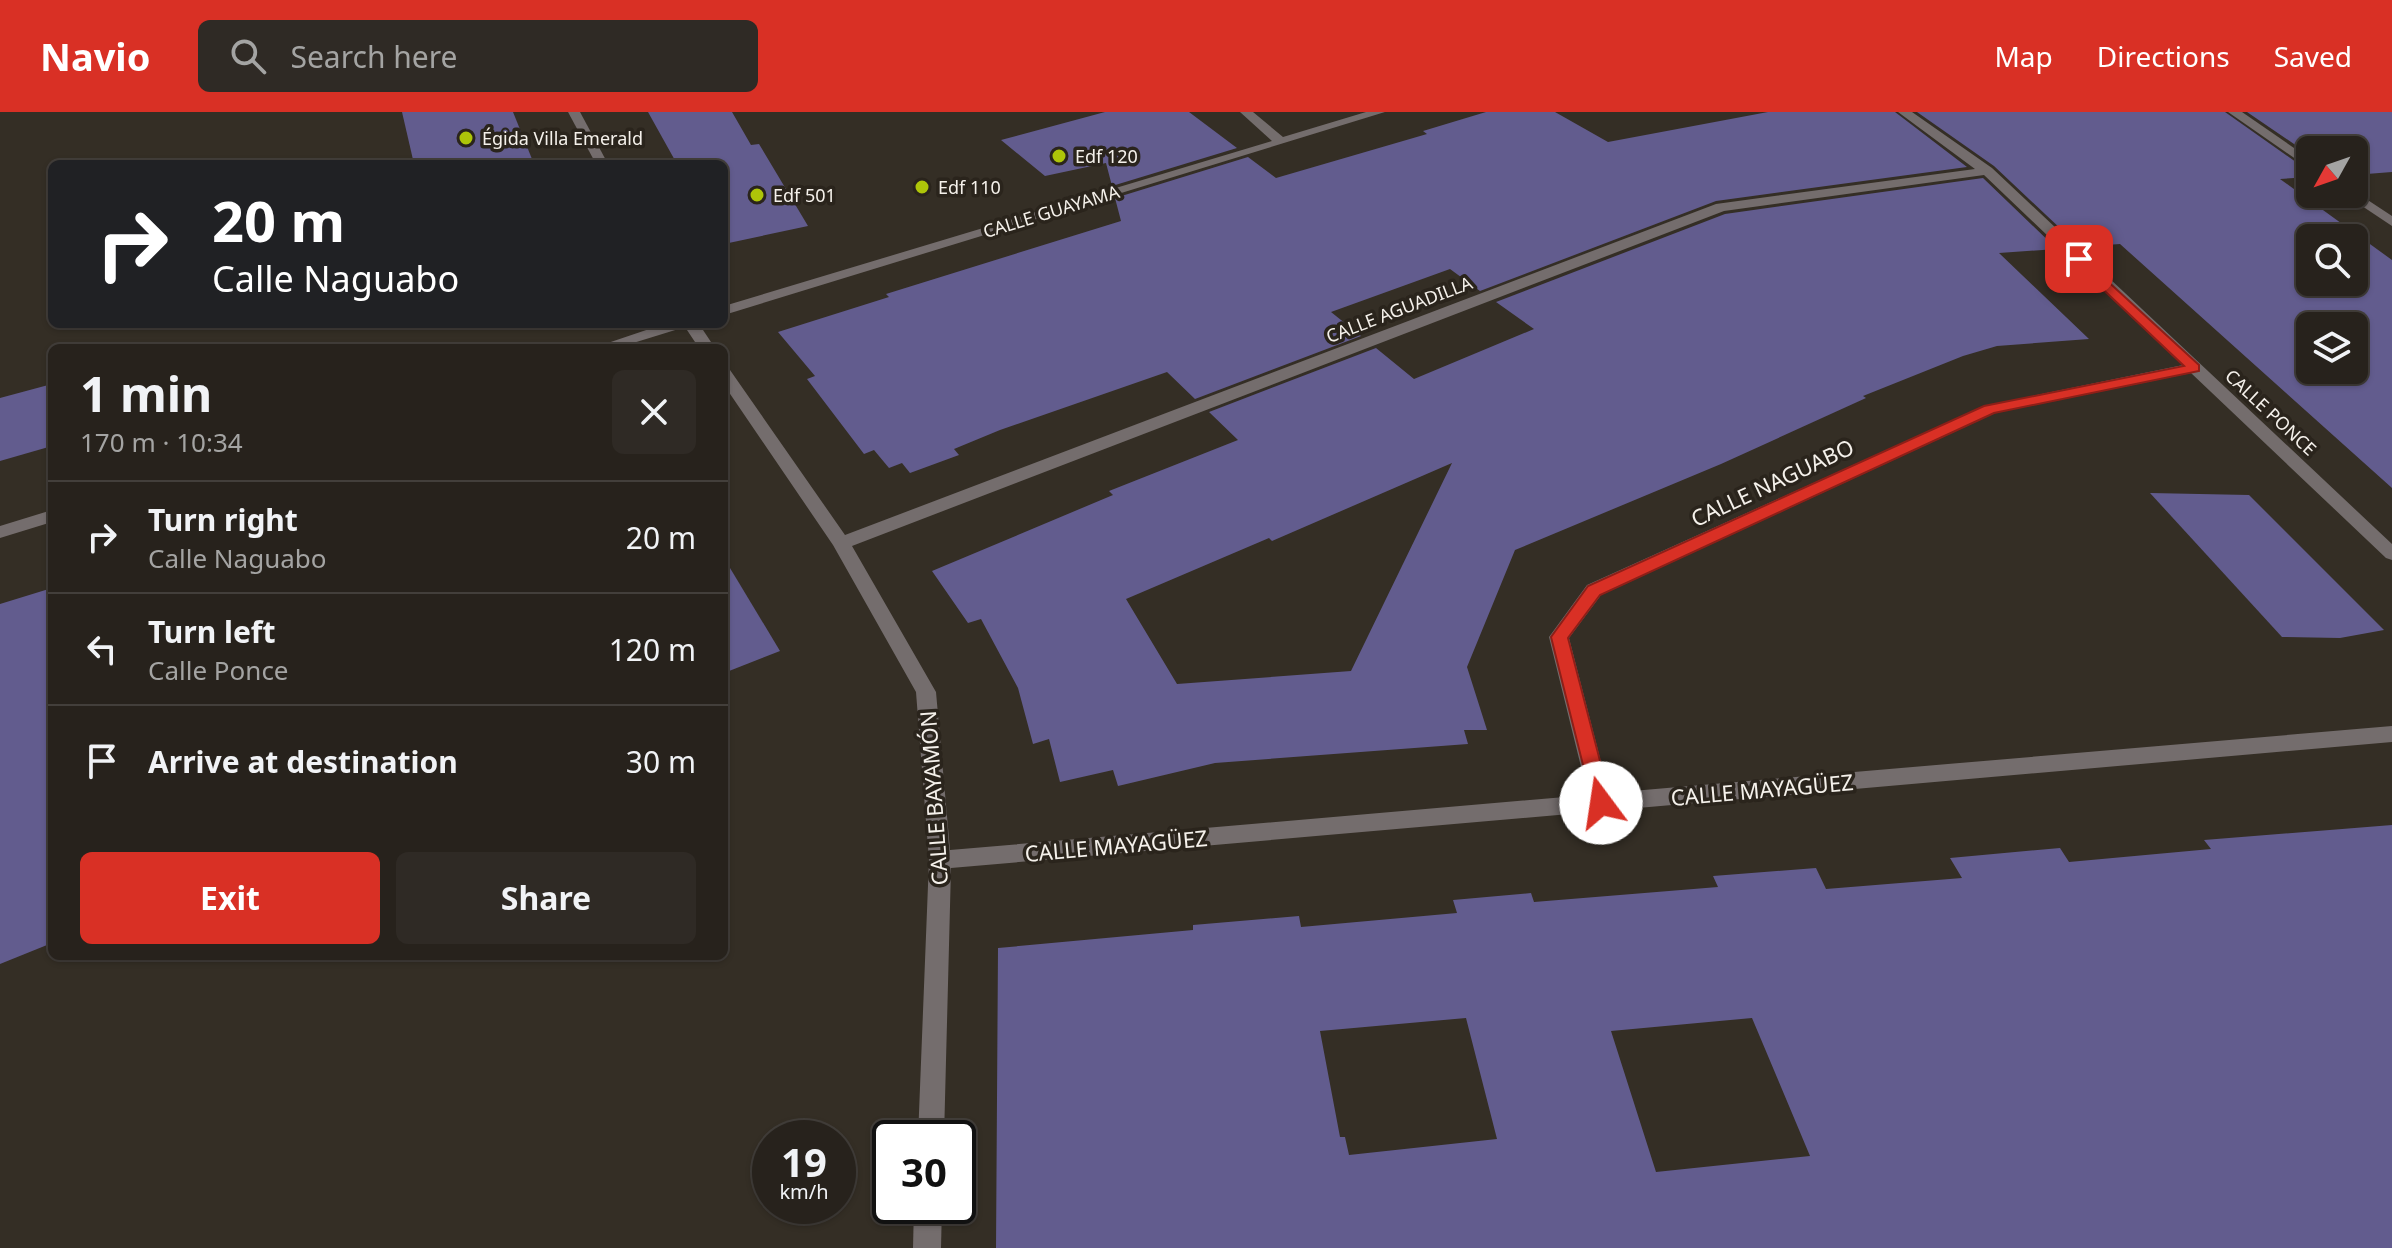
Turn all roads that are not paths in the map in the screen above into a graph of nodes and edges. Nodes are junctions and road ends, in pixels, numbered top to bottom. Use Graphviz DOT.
graph roads {
  1 [pos="574,112"];
  2 [pos="1246,112"];
  3 [pos="1379,112"];
  4 [pos="1904,112"];
  5 [pos="2234,112"];
  6 [pos="1281,142"];
  7 [pos="2296,155"];
  8 [pos="600,160"];
  9 [pos="1987,171"];
  10 [pos="2368,206"];
  11 [pos="2392,222"];
  12 [pos="728,310"];
  13 [pos="667,328"];
  14 [pos="614,344"];
  15 [pos="2194,368"];
  16 [pos="728,379"];
  17 [pos="48,517"];
  18 [pos="0,532"];
  19 [pos="841,543"];
  20 [pos="2392,554"];
  21 [pos="2392,734"];
  22 [pos="1601,803"];
  23 [pos="940,860"];
  24 [pos="932,1120"];
  25 [pos="928,1224"];
  26 [pos="927,1248"];
  1 -- 8 [label="street"];
  2 -- 6 [label="street"];
  3 -- 6 [label="street, CALLE GUAYAMA"];
  4 -- 9 [label="street, CALLE PONCE"];
  5 -- 7 [label="street"];
  6 -- 12 [label="street, CALLE GUAYAMA"];
  9 -- 15 [label="street, CALLE PONCE"];
  9 -- 19 [label="street, CALLE AGUADILLA"];
  10 -- 11 [label="street"];
  13 -- 14 [label="street"];
  15 -- 20 [label="street, CALLE PONCE"];
  15 -- 22 [label="street, CALLE NAGUABO"];
  16 -- 19 [label="street, CALLE BAYAMÓN"];
  17 -- 18 [label="street"];
  19 -- 23 [label="street, CALLE BAYAMÓN"];
  21 -- 22 [label="street, CALLE MAYAGÜEZ"];
  22 -- 23 [label="street, CALLE MAYAGÜEZ"];
  23 -- 24 [label="street, CALLE BAYAMÓN"];
  25 -- 26 [label="street"];
}
